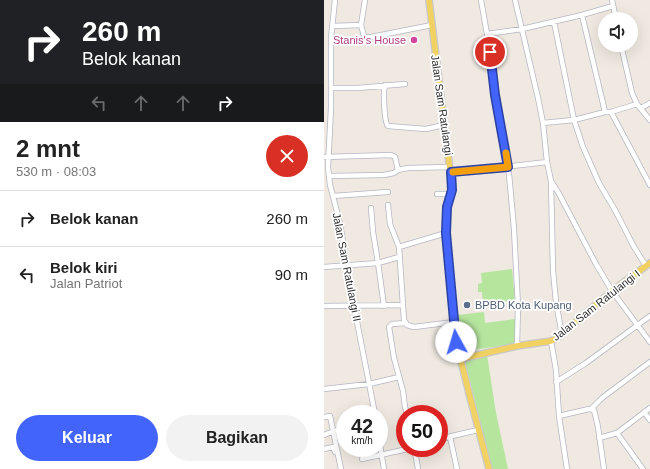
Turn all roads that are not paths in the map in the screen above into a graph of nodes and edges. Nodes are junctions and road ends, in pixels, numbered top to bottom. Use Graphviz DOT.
graph roads {
  1 [pos="335,0"];
  2 [pos="365,0"];
  3 [pos="429,0"];
  4 [pos="481,0"];
  5 [pos="515,0"];
  6 [pos="612,0"];
  7 [pos="613,6"];
  8 [pos="614,12"];
  9 [pos="582,15"];
  10 [pos="554,22"];
  11 [pos="361,25"];
  12 [pos="432,25"];
  13 [pos="332,26"];
  14 [pos="522,29"];
  15 [pos="487,34"];
  16 [pos="623,52"];
  17 [pos="404,84"];
  18 [pos="385,85"];
  19 [pos="331,88"];
  20 [pos="650,103"];
  21 [pos="639,106"];
  22 [pos="605,112"];
  23 [pos="611,112"];
  24 [pos="574,120"];
  25 [pos="650,120"];
  26 [pos="542,123"];
  27 [pos="444,125"];
  28 [pos="326,157"];
  29 [pos="547,162"];
  30 [pos="508,167"];
  31 [pos="398,170"];
  32 [pos="450,170"];
  33 [pos="329,176"];
  34 [pos="550,181"];
  35 [pos="650,185"];
  36 [pos="388,192"];
  37 [pos="437,194"];
  38 [pos="451,194"];
  39 [pos="333,196"];
  40 [pos="388,205"];
  41 [pos="371,208"];
  42 [pos="446,233"];
  43 [pos="398,247"];
  44 [pos="399,258"];
  45 [pos="378,263"];
  46 [pos="648,264"];
  47 [pos="347,265"];
  48 [pos="324,267"];
  49 [pos="612,290"];
  50 [pos="403,305"];
  51 [pos="324,306"];
  52 [pos="384,306"];
  53 [pos="355,307"];
  54 [pos="650,316"];
  55 [pos="454,322"];
  56 [pos="406,323"];
  57 [pos="638,325"];
  58 [pos="562,335"];
  59 [pos="551,341"];
  60 [pos="650,342"];
  61 [pos="517,346"];
  62 [pos="460,359"];
  63 [pos="650,362"];
  64 [pos="399,377"];
  65 [pos="556,382"];
  66 [pos="369,384"];
  67 [pos="324,389"];
  68 [pos="373,405"];
  69 [pos="405,405"];
  70 [pos="650,408"];
  71 [pos="591,409"];
  72 [pos="644,412"];
  73 [pos="559,416"];
  74 [pos="324,417"];
  75 [pos="650,420"];
  76 [pos="478,430"];
  77 [pos="334,432"];
  78 [pos="617,433"];
  79 [pos="324,434"];
  80 [pos="450,437"];
  81 [pos="599,438"];
  82 [pos="324,449"];
  83 [pos="372,457"];
  84 [pos="381,457"];
  85 [pos="416,457"];
  86 [pos="362,459"];
  87 [pos="340,469"];
  88 [pos="384,469"];
  89 [pos="418,469"];
  90 [pos="457,469"];
  91 [pos="489,469"];
  92 [pos="567,469"];
  93 [pos="604,469"];
  94 [pos="643,469"];
  1 -- 13 [label="street, Jalan Sam Ratulangi II"];
  2 -- 11 [label="street"];
  3 -- 12 [label="main road, Jalan Sam Ratulangi"];
  4 -- 15 [label="street"];
  5 -- 14 [label="street"];
  6 -- 7 [label="street"];
  7 -- 8 [label="street"];
  7 -- 9 [label="street"];
  9 -- 10 [label="street"];
  9 -- 22 [label="street"];
  10 -- 14 [label="street"];
  10 -- 24 [label="street"];
  11 -- 12 [label="street"];
  11 -- 13 [label="street"];
  12 -- 27 [label="main road, Jalan Sam Ratulangi"];
  13 -- 19 [label="street, Jalan Sam Ratulangi II"];
  14 -- 15 [label="street"];
  14 -- 26 [label="street"];
  15 -- 30 [label="street"];
  16 -- 21 [label="street"];
  17 -- 18 [label="street"];
  18 -- 19 [label="street"];
  18 -- 27 [label="street"];
  19 -- 28 [label="street, Jalan Sam Ratulangi II"];
  20 -- 21 [label="street"];
  21 -- 23 [label="street"];
  21 -- 25 [label="street"];
  22 -- 23 [label="street"];
  22 -- 24 [label="street"];
  23 -- 35 [label="street"];
  24 -- 26 [label="street"];
  24 -- 46 [label="street"];
  26 -- 29 [label="street"];
  27 -- 32 [label="main road, Jalan Sam Ratulangi"];
  28 -- 31 [label="street"];
  28 -- 33 [label="street, Jalan Sam Ratulangi II"];
  29 -- 30 [label="street"];
  29 -- 34 [label="street"];
  30 -- 32 [label="street"];
  30 -- 61 [label="street"];
  31 -- 32 [label="street"];
  31 -- 33 [label="street"];
  32 -- 38 [label="main road, Jalan Sam Ratulangi"];
  33 -- 39 [label="street, Jalan Sam Ratulangi II"];
  34 -- 49 [label="street"];
  34 -- 58 [label="street"];
  36 -- 39 [label="street"];
  37 -- 38 [label="street"];
  38 -- 42 [label="main road, Jalan Sam Ratulangi"];
  39 -- 47 [label="street, Jalan Sam Ratulangi II"];
  40 -- 43 [label="street"];
  41 -- 45 [label="street"];
  42 -- 43 [label="street"];
  42 -- 55 [label="main road, Jalan Sam Ratulangi"];
  43 -- 44 [label="street"];
  44 -- 45 [label="street"];
  44 -- 50 [label="street"];
  45 -- 47 [label="street"];
  45 -- 52 [label="street"];
  46 -- 49 [label="main road, Jalan Sam Ratulangi I"];
  47 -- 48 [label="street"];
  47 -- 53 [label="street, Jalan Sam Ratulangi II"];
  49 -- 57 [label="street"];
  49 -- 58 [label="main road, Jalan Sam Ratulangi I"];
  50 -- 52 [label="street"];
  50 -- 56 [label="street"];
  51 -- 53 [label="street"];
  52 -- 53 [label="street"];
  53 -- 66 [label="street, Jalan Sam Ratulangi II"];
  54 -- 57 [label="street"];
  55 -- 56 [label="street"];
  55 -- 62 [label="main road, Jalan Sam Ratulangi"];
  56 -- 64 [label="street"];
  57 -- 60 [label="street"];
  57 -- 65 [label="street"];
  58 -- 59 [label="main road, Jalan Sam Ratulangi I"];
  59 -- 61 [label="main road, Jalan Sam Ratulangi I"];
  59 -- 65 [label="street"];
  61 -- 62 [label="main road, Jalan Sam Ratulangi I"];
  62 -- 76 [label="main road, Jalan Sam Ratulangi"];
  63 -- 71 [label="street"];
  64 -- 66 [label="street"];
  64 -- 69 [label="street"];
  65 -- 73 [label="street"];
  66 -- 67 [label="street"];
  66 -- 68 [label="street, Jalan Sam Ratulangi II"];
  70 -- 72 [label="street"];
  71 -- 73 [label="street"];
  71 -- 81 [label="street"];
  72 -- 75 [label="street"];
  72 -- 78 [label="street"];
  73 -- 92 [label="street"];
  74 -- 77 [label="street"];
  76 -- 80 [label="street"];
  76 -- 91 [label="main road, Jalan Sam Ratulangi"];
  77 -- 79 [label="street"];
  77 -- 87 [label="street"];
  78 -- 81 [label="street"];
  78 -- 94 [label="street"];
  80 -- 90 [label="street"];
  81 -- 93 [label="street"];
  82 -- 87 [label="street"];
  83 -- 86 [label="street"];
  84 -- 88 [label="street"];
  85 -- 89 [label="street"];
}
